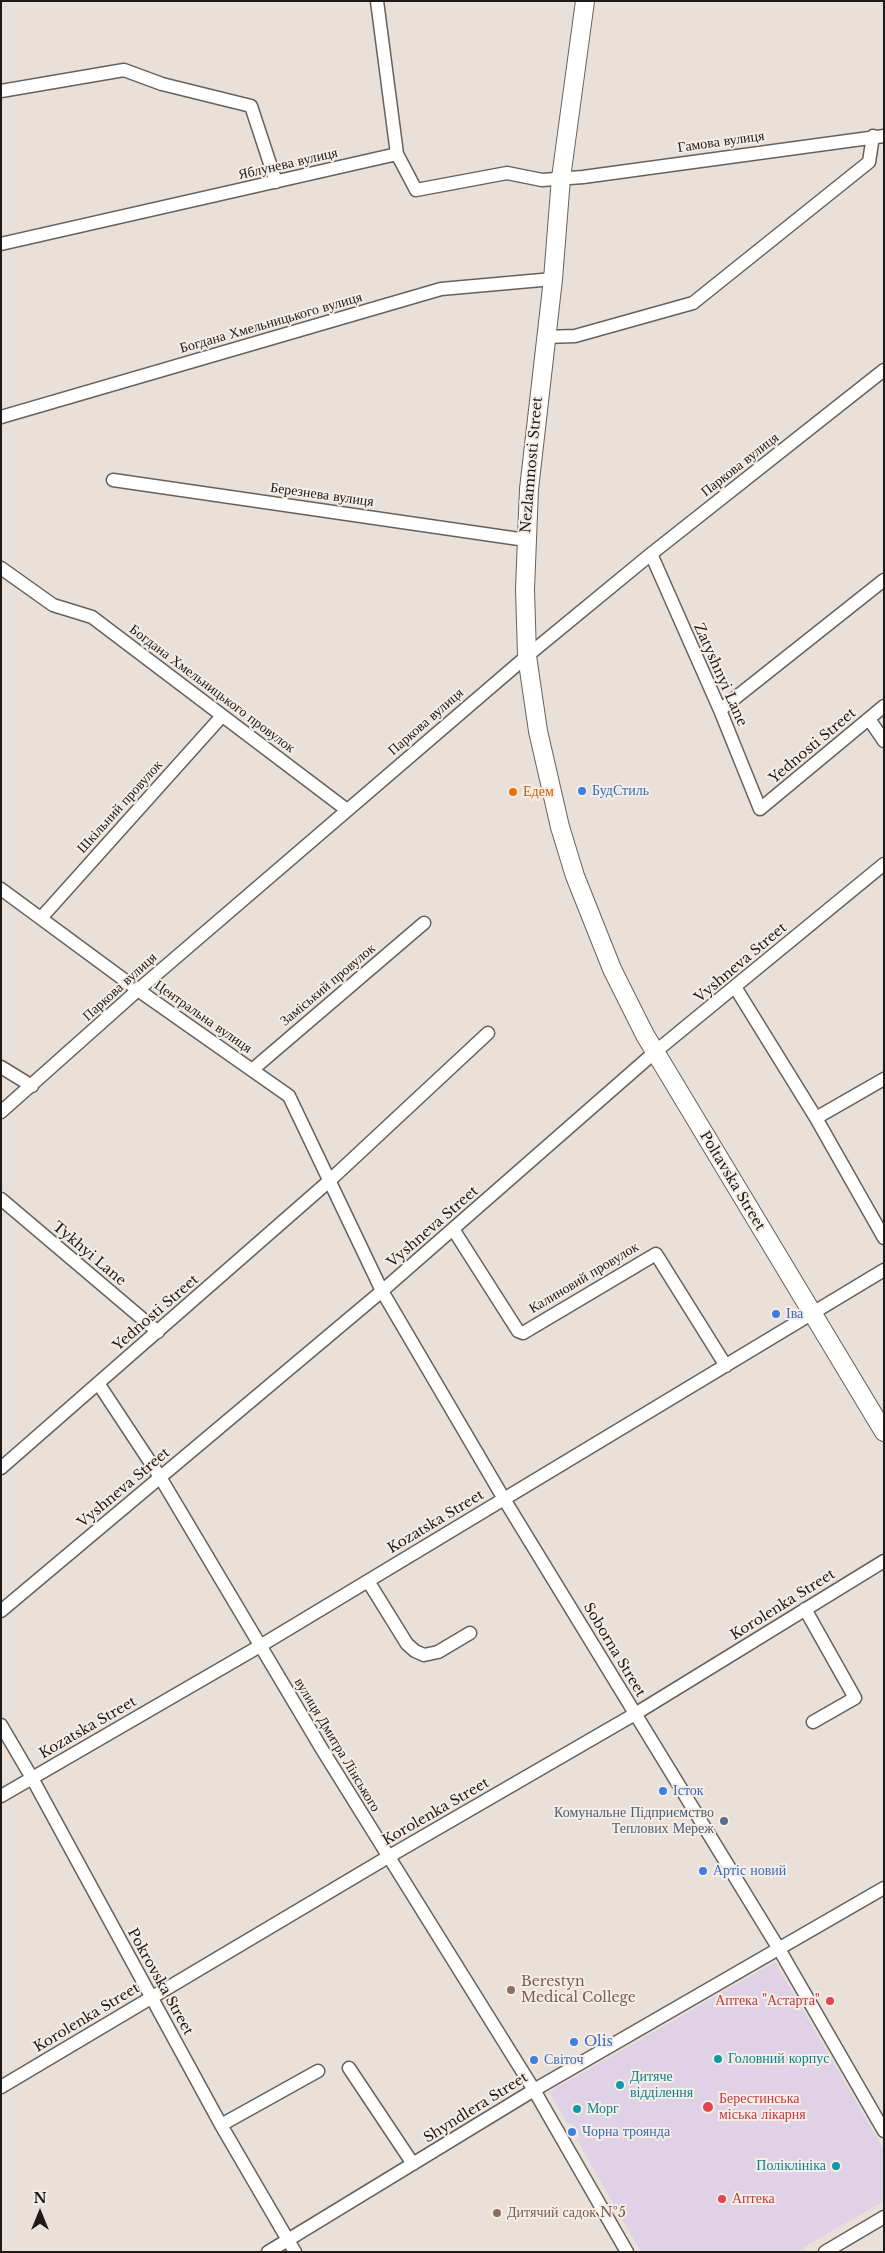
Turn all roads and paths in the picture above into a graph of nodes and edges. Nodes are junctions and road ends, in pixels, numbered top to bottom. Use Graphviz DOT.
graph roads {
  1 [pos="377,1"];
  2 [pos="585,1"];
  3 [pos="1,91"];
  4 [pos="878,136"];
  5 [pos="397,154"];
  6 [pos="561,178"];
  7 [pos="276,182"];
  8 [pos="1,244"];
  9 [pos="553,279"];
  10 [pos="545,337"];
  11 [pos="884,370"];
  12 [pos="1,417"];
  13 [pos="113,480"];
  14 [pos="526,540"];
  15 [pos="651,554"];
  16 [pos="1,568"];
  17 [pos="884,580"];
  18 [pos="527,656"];
  19 [pos="884,706"];
  20 [pos="720,710"];
  21 [pos="222,716"];
  22 [pos="869,719"];
  23 [pos="884,741"];
  24 [pos="760,809"];
  25 [pos="347,810"];
  26 [pos="884,864"];
  27 [pos="1,889"];
  28 [pos="41,918"];
  29 [pos="592,923"];
  30 [pos="424,924"];
  31 [pos="735,987"];
  32 [pos="138,990"];
  33 [pos="488,1033"];
  34 [pos="656,1052"];
  35 [pos="1,1067"];
  36 [pos="252,1070"];
  37 [pos="884,1079"];
  38 [pos="32,1086"];
  39 [pos="1,1112"];
  40 [pos="816,1118"];
  41 [pos="330,1180"];
  42 [pos="1,1199"];
  43 [pos="453,1229"];
  44 [pos="884,1238"];
  45 [pos="884,1270"];
  46 [pos="382,1292"];
  47 [pos="812,1314"];
  48 [pos="158,1332"];
  49 [pos="726,1366"];
  50 [pos="98,1383"];
  51 [pos="884,1432"];
  52 [pos="1,1468"];
  53 [pos="160,1477"];
  54 [pos="504,1499"];
  55 [pos="884,1561"];
  56 [pos="368,1581"];
  57 [pos="805,1609"];
  58 [pos="1,1611"];
  59 [pos="470,1632"];
  60 [pos="260,1646"];
  61 [pos="635,1714"];
  62 [pos="813,1722"];
  63 [pos="1,1726"];
  64 [pos="32,1778"];
  65 [pos="1,1796"];
  66 [pos="388,1857"];
  67 [pos="884,1888"];
  68 [pos="779,1949"];
  69 [pos="151,1996"];
  70 [pos="349,2068"];
  71 [pos="318,2071"];
  72 [pos="1,2086"];
  73 [pos="534,2090"];
  74 [pos="221,2125"];
  75 [pos="884,2131"];
  76 [pos="413,2164"];
  77 [pos="884,2217"];
  78 [pos="288,2239"];
  79 [pos="268,2252"];
  80 [pos="295,2252"];
  81 [pos="627,2252"];
  82 [pos="826,2252"];
  1 -- 5 [label="street"];
  2 -- 6 [label="highway, Nezlamnosti Street"];
  3 -- 7 [label="street"];
  4 -- 6 [label="street, Гамова вулиця"];
  4 -- 10 [label="street"];
  5 -- 6 [label="street"];
  5 -- 7 [label="street, Яблунева вулиця"];
  6 -- 9 [label="highway, Nezlamnosti Street"];
  7 -- 8 [label="street, Яблунева вулиця"];
  9 -- 10 [label="highway, Nezlamnosti Street"];
  9 -- 12 [label="street, Богдана Хмельницького вулиця"];
  10 -- 14 [label="highway, Nezlamnosti Street"];
  11 -- 15 [label="street, Паркова вулиця"];
  13 -- 14 [label="street, Березнева вулиця"];
  14 -- 18 [label="highway, Nezlamnosti Street"];
  15 -- 18 [label="street, Паркова вулиця"];
  15 -- 20 [label="street, Zatyshnyi Lane"];
  16 -- 21 [label="street, Богдана Хмельницького провулок"];
  17 -- 20 [label="street"];
  18 -- 25 [label="street, Паркова вулиця"];
  18 -- 29 [label="highway, Nezlamnosti Street"];
  19 -- 22 [label="street, Yednosti Street"];
  20 -- 24 [label="street, Zatyshnyi Lane"];
  21 -- 25 [label="street, Богдана Хмельницького провулок"];
  21 -- 28 [label="street, Шкільний провулок"];
  22 -- 23 [label="street"];
  22 -- 24 [label="street, Yednosti Street"];
  25 -- 32 [label="street, Паркова вулиця"];
  26 -- 31 [label="street, Vyshneva Street"];
  27 -- 28 [label="street, Центральна вулиця"];
  28 -- 32 [label="street, Центральна вулиця"];
  29 -- 34 [label="highway, Poltavska Street"];
  30 -- 36 [label="street, Заміський провулок"];
  31 -- 34 [label="street, Vyshneva Street"];
  31 -- 40 [label="street"];
  32 -- 36 [label="street, Центральна вулиця"];
  32 -- 38 [label="street, Паркова вулиця"];
  33 -- 41 [label="street, Yednosti Street"];
  34 -- 43 [label="street, Vyshneva Street"];
  34 -- 47 [label="highway, Poltavska Street"];
  35 -- 38 [label="street"];
  36 -- 41 [label="street, Центральна вулиця"];
  37 -- 40 [label="street"];
  38 -- 39 [label="street, Паркова вулиця"];
  40 -- 44 [label="street"];
  41 -- 46 [label="street, Soborna Street"];
  41 -- 48 [label="street, Yednosti Street"];
  42 -- 48 [label="street, Tykhyi Lane"];
  43 -- 46 [label="street, Vyshneva Street"];
  43 -- 49 [label="street, Калиновий провулок"];
  45 -- 47 [label="street, Kozatska Street"];
  46 -- 53 [label="street, Vyshneva Street"];
  46 -- 54 [label="street, Soborna Street"];
  47 -- 49 [label="street, Kozatska Street"];
  47 -- 51 [label="highway, Poltavska Street"];
  48 -- 50 [label="street, Yednosti Street"];
  49 -- 54 [label="street, Kozatska Street"];
  50 -- 52 [label="street, Yednosti Street"];
  50 -- 53 [label="street, вулиця Дмитра Лінського"];
  53 -- 58 [label="street, Vyshneva Street"];
  53 -- 60 [label="street, вулиця Дмитра Лінського"];
  54 -- 56 [label="street, Kozatska Street"];
  54 -- 61 [label="street, Soborna Street"];
  55 -- 57 [label="street, Korolenka Street"];
  56 -- 59 [label="street"];
  56 -- 60 [label="street, Kozatska Street"];
  57 -- 61 [label="street, Korolenka Street"];
  57 -- 62 [label="street"];
  60 -- 64 [label="street, Kozatska Street"];
  60 -- 66 [label="street, вулиця Дмитра Лінського"];
  61 -- 66 [label="street, Korolenka Street"];
  61 -- 68 [label="street, Soborna Street"];
  63 -- 64 [label="street, Pokrovska Street"];
  64 -- 65 [label="street, Kozatska Street"];
  64 -- 69 [label="street, Pokrovska Street"];
  66 -- 69 [label="street, Korolenka Street"];
  66 -- 73 [label="street, вулиця Дмитра Лінського"];
  67 -- 68 [label="street, Shyndlera Street"];
  68 -- 73 [label="street, Shyndlera Street"];
  68 -- 75 [label="street, Soborna Street"];
  69 -- 72 [label="street, Korolenka Street"];
  69 -- 74 [label="street, Pokrovska Street"];
  70 -- 76 [label="street"];
  71 -- 74 [label="street"];
  73 -- 76 [label="street, Shyndlera Street"];
  73 -- 81 [label="street, вулиця Дмитра Лінського"];
  74 -- 78 [label="street, Pokrovska Street"];
  76 -- 78 [label="street, Shyndlera Street"];
  77 -- 82 [label="street"];
  78 -- 79 [label="street, Shyndlera Street"];
  78 -- 80 [label="street, Pokrovska Street"];
}
